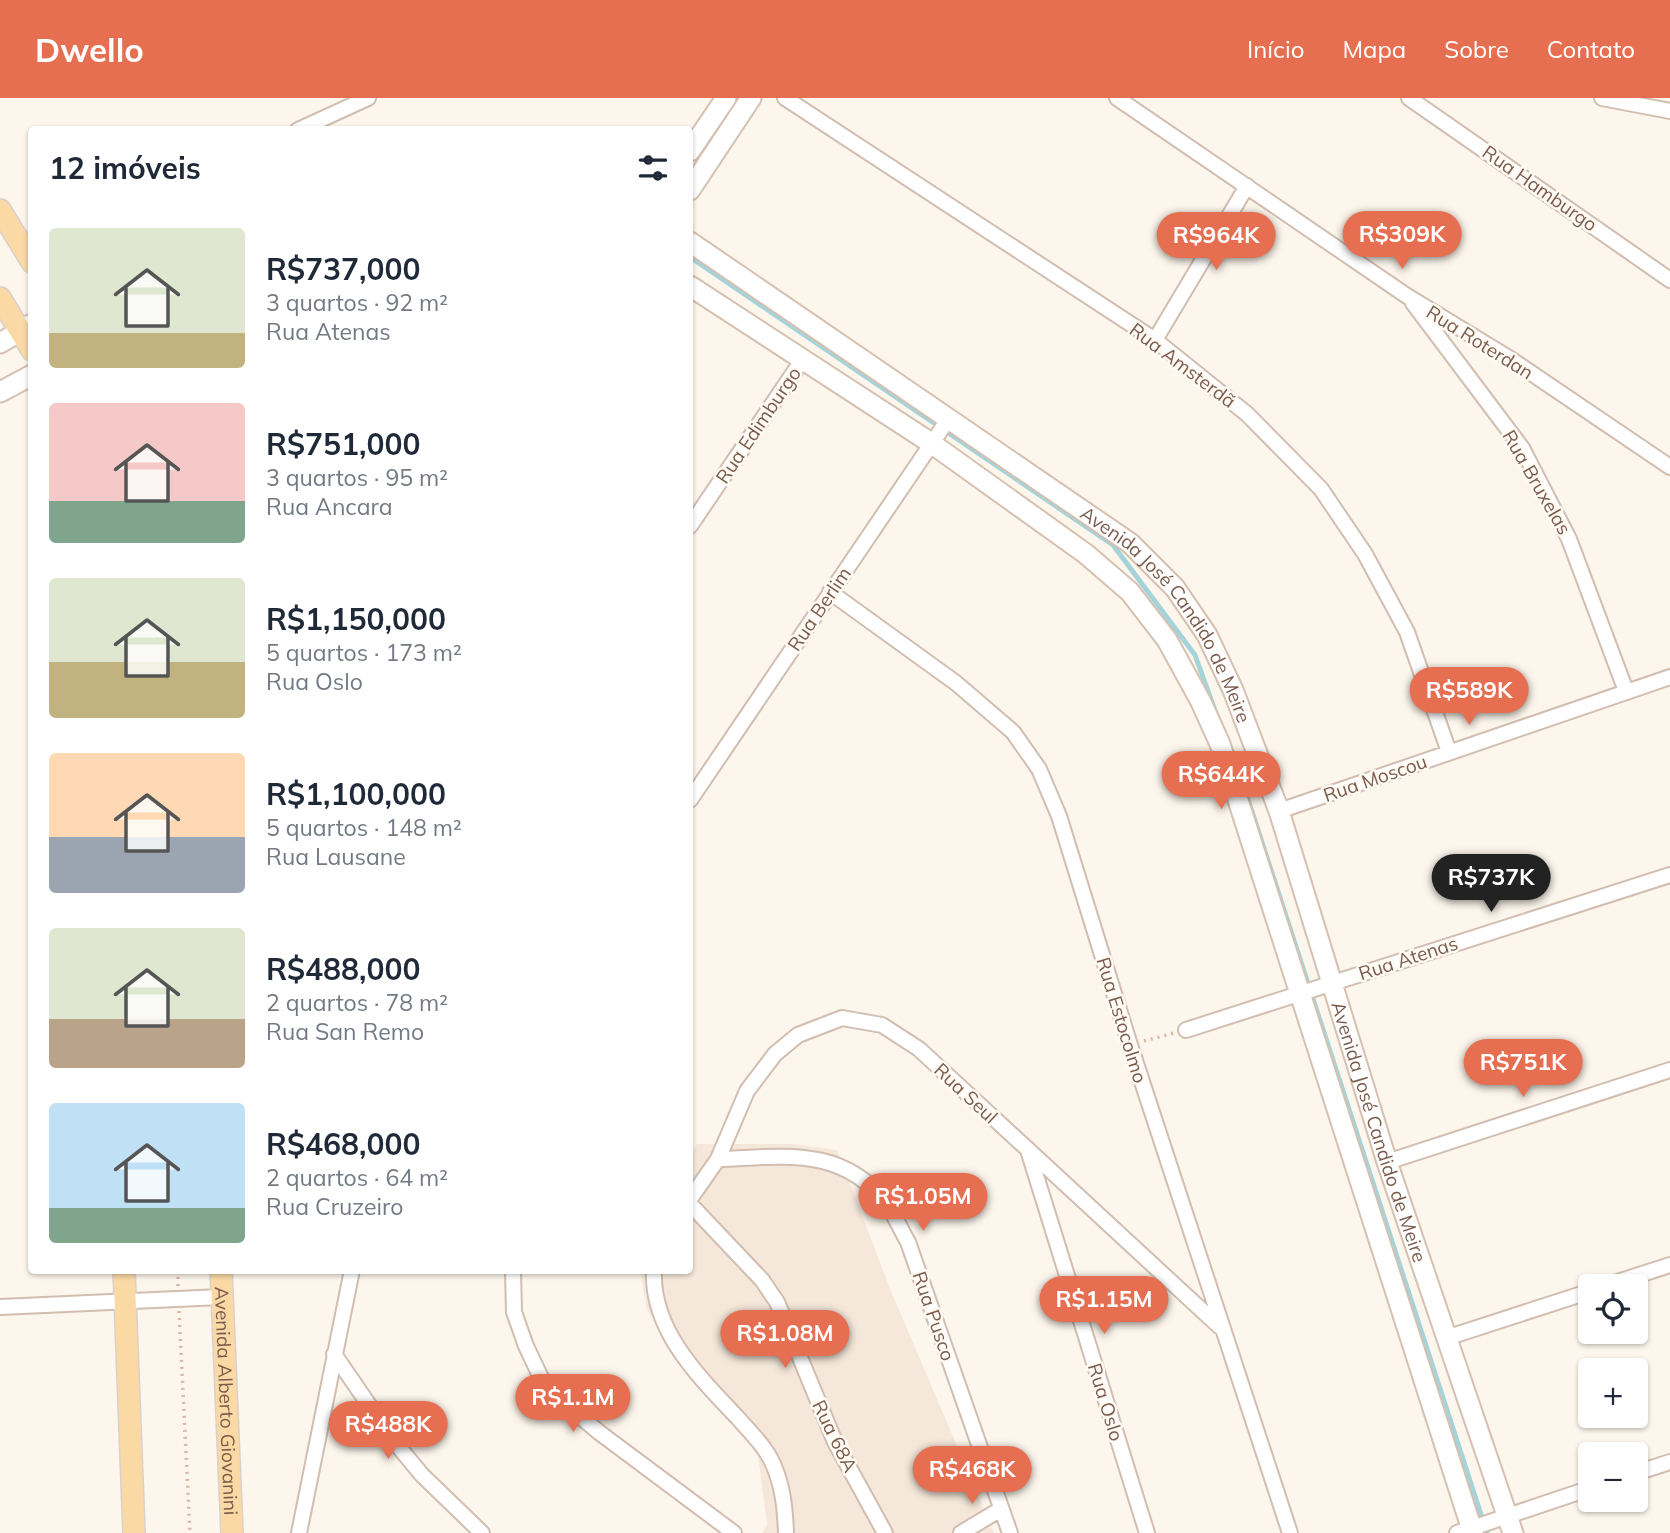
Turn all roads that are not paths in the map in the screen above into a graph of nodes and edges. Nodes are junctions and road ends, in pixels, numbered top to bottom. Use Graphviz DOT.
graph roads {
  1 [pos="368,98"];
  2 [pos="726,98"];
  3 [pos="751,98"];
  4 [pos="785,98"];
  5 [pos="1117,98"];
  6 [pos="1409,98"];
  7 [pos="1602,98"];
  8 [pos="1670,111"];
  9 [pos="307,126"];
  10 [pos="693,148"];
  11 [pos="693,185"];
  12 [pos="1247,186"];
  13 [pos="0,210"];
  14 [pos="693,244"];
  15 [pos="28,256"];
  16 [pos="1670,280"];
  17 [pos="693,288"];
  18 [pos="1407,296"];
  19 [pos="0,299"];
  20 [pos="26,328"];
  21 [pos="1155,340"];
  22 [pos="0,343"];
  23 [pos="803,359"];
  24 [pos="28,377"];
  25 [pos="0,392"];
  26 [pos="940,431"];
  27 [pos="1670,467"];
  28 [pos="693,522"];
  29 [pos="830,592"];
  30 [pos="1670,677"];
  31 [pos="1626,691"];
  32 [pos="1449,752"];
  33 [pos="693,796"];
  34 [pos="1279,811"];
  35 [pos="1670,875"];
  36 [pos="1316,988"];
  37 [pos="1186,1030"];
  38 [pos="1670,1070"];
  39 [pos="1028,1150"];
  40 [pos="718,1159"];
  41 [pos="1387,1162"];
  42 [pos="693,1195"];
  43 [pos="693,1207"];
  44 [pos="1670,1265"];
  45 [pos="124,1274"];
  46 [pos="221,1274"];
  47 [pos="351,1274"];
  48 [pos="513,1274"];
  49 [pos="654,1274"];
  50 [pos="1642,1274"];
  51 [pos="1578,1295"];
  52 [pos="221,1297"];
  53 [pos="125,1302"];
  54 [pos="0,1307"];
  55 [pos="1221,1328"];
  56 [pos="1446,1338"];
  57 [pos="334,1354"];
  58 [pos="1670,1462"];
  59 [pos="1648,1469"];
  60 [pos="1578,1493"];
  61 [pos="1001,1509"];
  62 [pos="1506,1522"];
  63 [pos="1471,1530"];
  64 [pos="134,1533"];
  65 [pos="232,1533"];
  66 [pos="299,1533"];
  67 [pos="482,1533"];
  68 [pos="734,1533"];
  69 [pos="786,1533"];
  70 [pos="885,1533"];
  71 [pos="961,1533"];
  72 [pos="1010,1533"];
  73 [pos="1147,1533"];
  74 [pos="1290,1533"];
  1 -- 9 [label="street"];
  2 -- 10 [label="street"];
  3 -- 11 [label="street"];
  4 -- 21 [label="street, Rua Amsterdã"];
  5 -- 12 [label="street, Rua Roterdan"];
  6 -- 16 [label="street, Rua Hamburgo"];
  7 -- 8 [label="street"];
  12 -- 18 [label="street, Rua Roterdan"];
  12 -- 21 [label="street"];
  13 -- 15 [label="main road"];
  14 -- 26 [label="street, Avenida José Candido de Meire"];
  17 -- 23 [label="street, Avenida José Candido de Meire"];
  18 -- 27 [label="street, Rua Roterdan"];
  18 -- 31 [label="street, Rua Bruxelas"];
  19 -- 20 [label="main road"];
  20 -- 22 [label="street"];
  21 -- 32 [label="street, Rua Amsterdã"];
  23 -- 26 [label="street, Avenida José Candido de Meire"];
  23 -- 28 [label="street, Rua Edimburgo"];
  24 -- 25 [label="street"];
  26 -- 29 [label="street, Rua Berlim"];
  26 -- 34 [label="street, Avenida José Candido de Meire"];
  26 -- 36 [label="street, Avenida José Candido de Meire"];
  29 -- 33 [label="street, Rua Berlim"];
  29 -- 55 [label="street, Rua Estocolmo"];
  30 -- 31 [label="street, Rua Moscou"];
  31 -- 32 [label="street, Rua Moscou"];
  32 -- 34 [label="street, Rua Moscou"];
  34 -- 36 [label="street, Avenida José Candido de Meire"];
  35 -- 36 [label="street, Rua Atenas"];
  36 -- 37 [label="street, Rua Atenas"];
  36 -- 41 [label="street, Avenida José Candido de Meire"];
  36 -- 63 [label="street, Avenida José Candido de Meire"];
  38 -- 41 [label="street"];
  39 -- 40 [label="street, Rua Seul"];
  39 -- 55 [label="street, Rua Seul"];
  39 -- 73 [label="street, Rua Oslo"];
  40 -- 42 [label="street"];
  40 -- 61 [label="street, Rua Pusco"];
  41 -- 56 [label="street, Avenida José Candido de Meire"];
  43 -- 70 [label="street, Rua 68A"];
  44 -- 50 [label="street"];
  45 -- 53 [label="main road"];
  46 -- 52 [label="main road, Avenida Alberto Giovanini"];
  47 -- 57 [label="street"];
  48 -- 68 [label="street"];
  49 -- 69 [label="street"];
  51 -- 56 [label="street"];
  52 -- 53 [label="street"];
  52 -- 65 [label="main road, Avenida Alberto Giovanini"];
  53 -- 54 [label="street"];
  53 -- 64 [label="main road"];
  55 -- 74 [label="street, Rua Estocolmo"];
  56 -- 62 [label="street, Avenida José Candido de Meire"];
  57 -- 66 [label="street"];
  57 -- 67 [label="street"];
  58 -- 59 [label="street"];
  60 -- 62 [label="street"];
  61 -- 71 [label="street"];
  61 -- 72 [label="street, Rua Pusco"];
  62 -- 63 [label="street"];
}
